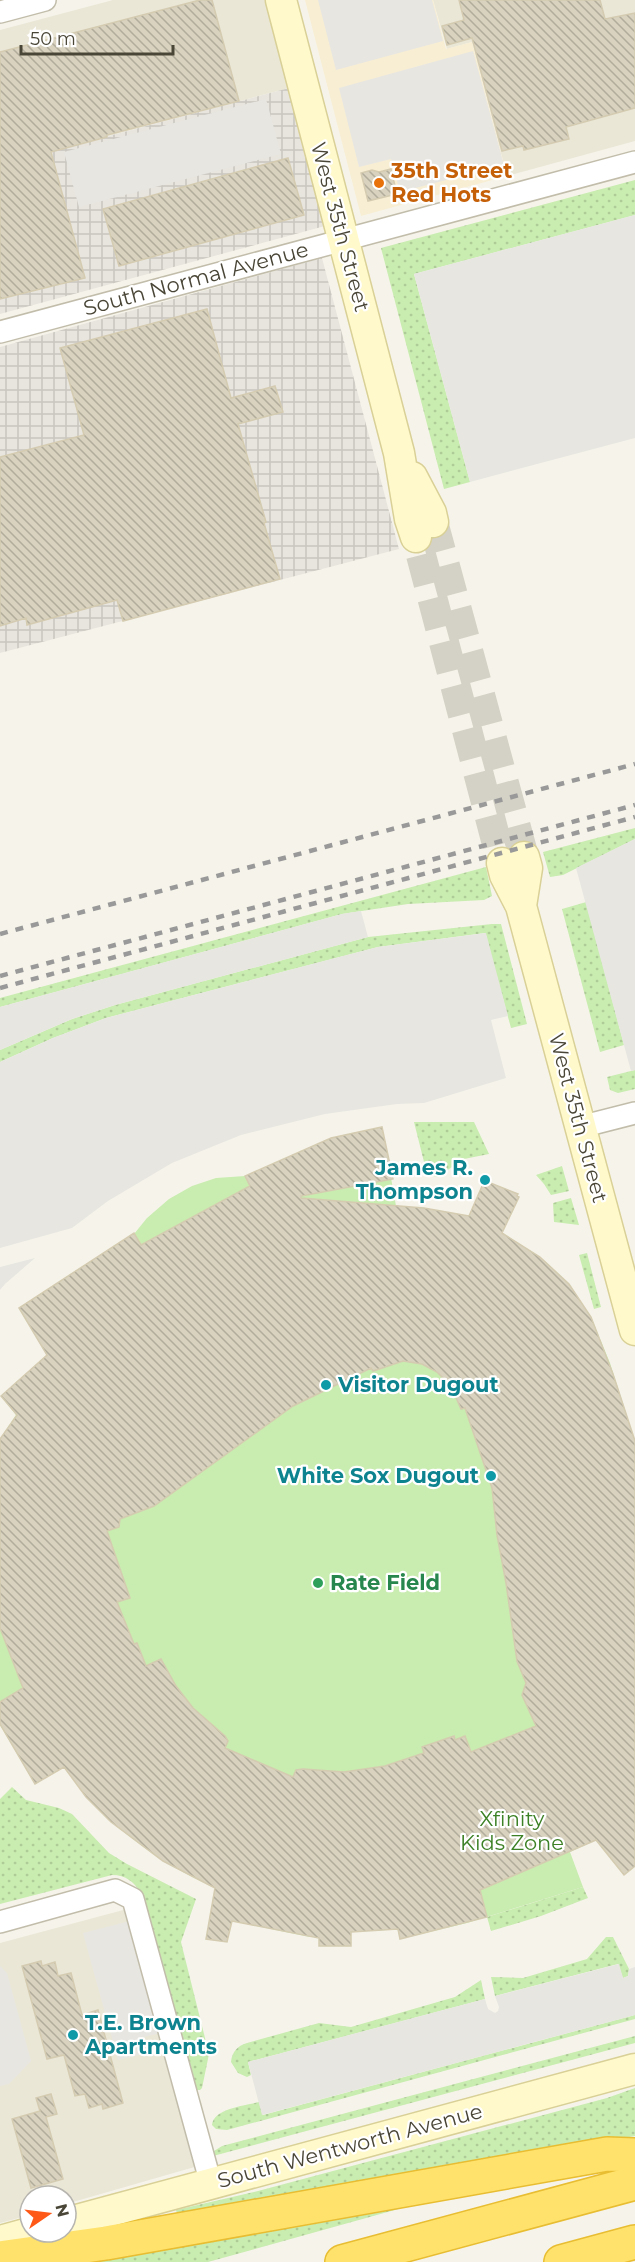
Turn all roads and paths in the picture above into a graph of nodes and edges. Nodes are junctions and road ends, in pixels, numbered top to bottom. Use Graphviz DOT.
graph roads {
  1 [pos="45,0"];
  2 [pos="281,0"];
  3 [pos="0,12"];
  4 [pos="635,162"];
  5 [pos="343,239"];
  6 [pos="0,332"];
  7 [pos="425,530"];
  8 [pos="513,860"];
  9 [pos="635,1113"];
  10 [pos="580,1127"];
  11 [pos="635,1330"];
  12 [pos="0,1922"];
  13 [pos="635,2069"];
  14 [pos="635,2155"];
  15 [pos="635,2183"];
  16 [pos="211,2184"];
  17 [pos="78,2220"];
  18 [pos="18,2236"];
  19 [pos="0,2241"];
  20 [pos="635,2242"];
  21 [pos="0,2258"];
  22 [pos="342,2262"];
  23 [pos="561,2262"];
  1 -- 3 [label="street"];
  2 -- 5 [label="main road, West 35th Street"];
  4 -- 5 [label="street, South Normal Avenue"];
  5 -- 6 [label="street, South Normal Avenue"];
  5 -- 7 [label="main road, West 35th Street"];
  8 -- 10 [label="main road, West 35th Street"];
  9 -- 10 [label="street"];
  10 -- 11 [label="main road, West 35th Street"];
  12 -- 16 [label="street"];
  13 -- 16 [label="main road, South Wentworth Avenue"];
  14 -- 21 [label="highway"];
  15 -- 22 [label="highway"];
  16 -- 17 [label="main road, South Wentworth Avenue"];
  18 -- 19 [label="main road"];
  20 -- 23 [label="highway"];
}
